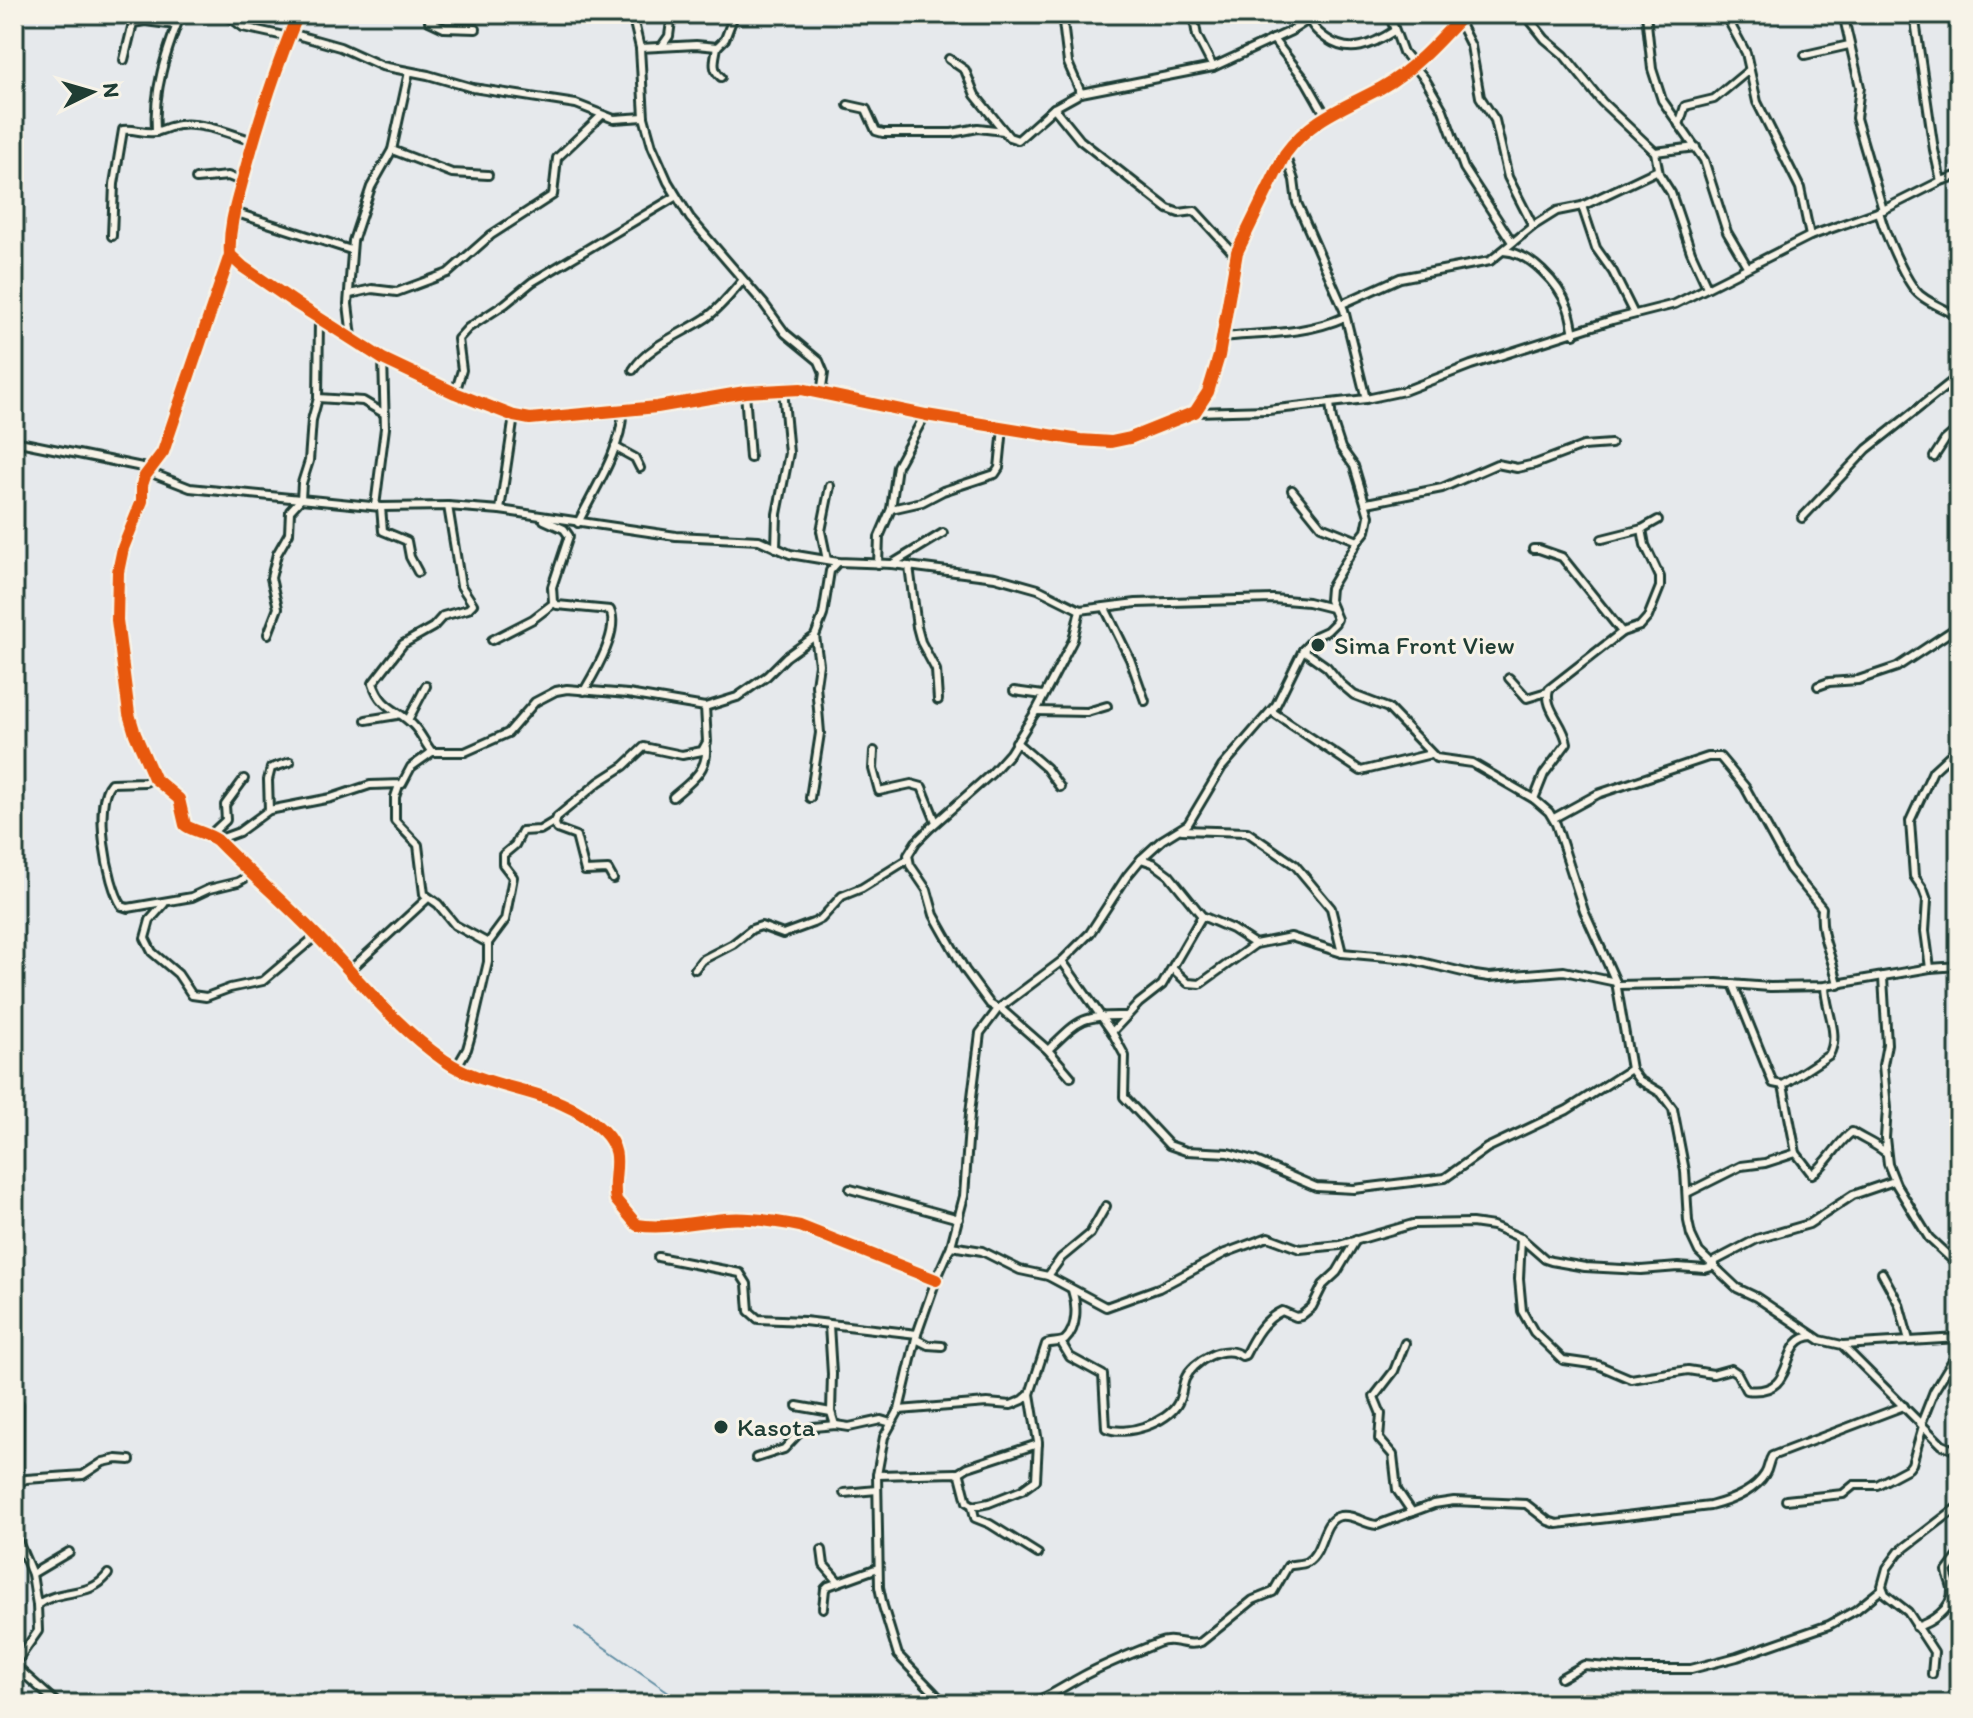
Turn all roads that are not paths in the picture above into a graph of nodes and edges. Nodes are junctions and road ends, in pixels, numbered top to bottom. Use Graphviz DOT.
graph roads {
  1 [pos="181,14"];
  2 [pos="218,14"];
  3 [pos="298,14"];
  4 [pos="429,14"];
  5 [pos="632,14"];
  6 [pos="672,14"];
  7 [pos="1062,14"];
  8 [pos="1193,14"];
  9 [pos="1389,14"];
  10 [pos="1525,14"];
  11 [pos="1646,14"];
  12 [pos="1725,14"];
  13 [pos="1843,14"];
  14 [pos="1914,14"];
  15 [pos="1308,17"];
  16 [pos="1461,17"];
  17 [pos="733,18"];
  18 [pos="176,25"];
  19 [pos="476,29"];
  20 [pos="1394,31"];
  21 [pos="290,35"];
  22 [pos="1273,39"];
  23 [pos="1849,45"];
  24 [pos="662,46"];
  25 [pos="717,47"];
  26 [pos="640,48"];
  27 [pos="1805,55"];
  28 [pos="949,59"];
  29 [pos="124,60"];
  30 [pos="1413,65"];
  31 [pos="1213,67"];
  32 [pos="1749,70"];
  33 [pos="409,72"];
  34 [pos="721,77"];
  35 [pos="1081,93"];
  36 [pos="848,105"];
  37 [pos="1054,108"];
  38 [pos="601,116"];
  39 [pos="1326,116"];
  40 [pos="644,117"];
  41 [pos="1678,125"];
  42 [pos="1004,131"];
  43 [pos="156,132"];
  44 [pos="253,141"];
  45 [pos="1696,147"];
  46 [pos="392,150"];
  47 [pos="1655,152"];
  48 [pos="1285,154"];
  49 [pos="1658,170"];
  50 [pos="488,175"];
  51 [pos="1959,175"];
  52 [pos="196,179"];
  53 [pos="1941,181"];
  54 [pos="243,182"];
  55 [pos="675,197"];
  56 [pos="1582,206"];
  57 [pos="1881,210"];
  58 [pos="234,212"];
  59 [pos="1533,226"];
  60 [pos="112,236"];
  61 [pos="1810,236"];
  62 [pos="1512,242"];
  63 [pos="351,250"];
  64 [pos="1503,251"];
  65 [pos="230,255"];
  66 [pos="1236,256"];
  67 [pos="1747,266"];
  68 [pos="742,281"];
  69 [pos="1707,287"];
  70 [pos="350,294"];
  71 [pos="1342,304"];
  72 [pos="1634,314"];
  73 [pos="1958,315"];
  74 [pos="1345,317"];
  75 [pos="319,319"];
  76 [pos="1574,334"];
  77 [pos="352,337"];
  78 [pos="1221,337"];
  79 [pos="1959,343"];
  80 [pos="383,359"];
  81 [pos="633,370"];
  82 [pos="1958,380"];
  83 [pos="783,389"];
  84 [pos="745,392"];
  85 [pos="455,393"];
  86 [pos="821,394"];
  87 [pos="318,398"];
  88 [pos="1366,399"];
  89 [pos="1330,403"];
  90 [pos="622,411"];
  91 [pos="1195,412"];
  92 [pos="385,414"];
  93 [pos="925,415"];
  94 [pos="514,416"];
  95 [pos="1003,428"];
  96 [pos="1959,428"];
  97 [pos="14,441"];
  98 [pos="1611,444"];
  99 [pos="615,447"];
  100 [pos="1934,457"];
  101 [pos="750,458"];
  102 [pos="640,468"];
  103 [pos="151,471"];
  104 [pos="830,486"];
  105 [pos="1292,490"];
  106 [pos="301,499"];
  107 [pos="1367,503"];
  108 [pos="448,506"];
  109 [pos="378,507"];
  110 [pos="891,509"];
  111 [pos="500,510"];
  112 [pos="541,518"];
  113 [pos="1802,518"];
  114 [pos="1658,520"];
  115 [pos="578,523"];
  116 [pos="1642,529"];
  117 [pos="943,533"];
  118 [pos="1602,539"];
  119 [pos="1358,541"];
  120 [pos="776,548"];
  121 [pos="1533,549"];
  122 [pos="827,560"];
  123 [pos="838,562"];
  124 [pos="878,564"];
  125 [pos="892,564"];
  126 [pos="909,566"];
  127 [pos="418,572"];
  128 [pos="554,603"];
  129 [pos="1105,608"];
  130 [pos="1332,608"];
  131 [pos="1080,610"];
  132 [pos="1959,626"];
  133 [pos="1622,632"];
  134 [pos="268,634"];
  135 [pos="815,636"];
  136 [pos="492,640"];
  137 [pos="1303,650"];
  138 [pos="1509,678"];
  139 [pos="426,686"];
  140 [pos="1818,686"];
  141 [pos="584,691"];
  142 [pos="1014,691"];
  143 [pos="1547,692"];
  144 [pos="1043,695"];
  145 [pos="938,700"];
  146 [pos="1145,701"];
  147 [pos="1107,706"];
  148 [pos="705,707"];
  149 [pos="1036,711"];
  150 [pos="1271,711"];
  151 [pos="397,715"];
  152 [pos="366,720"];
  153 [pos="408,720"];
  154 [pos="1016,742"];
  155 [pos="1959,747"];
  156 [pos="706,748"];
  157 [pos="874,751"];
  158 [pos="432,752"];
  159 [pos="1431,754"];
  160 [pos="290,762"];
  161 [pos="154,778"];
  162 [pos="244,779"];
  163 [pos="399,785"];
  164 [pos="1060,787"];
  165 [pos="673,797"];
  166 [pos="810,798"];
  167 [pos="1534,799"];
  168 [pos="269,810"];
  169 [pos="1554,818"];
  170 [pos="555,821"];
  171 [pos="936,822"];
  172 [pos="1182,830"];
  173 [pos="210,835"];
  174 [pos="217,840"];
  175 [pos="1141,859"];
  176 [pos="907,860"];
  177 [pos="252,874"];
  178 [pos="613,879"];
  179 [pos="428,898"];
  180 [pos="164,904"];
  181 [pos="1202,916"];
  182 [pos="316,936"];
  183 [pos="488,943"];
  184 [pos="1255,944"];
  185 [pos="1342,953"];
  186 [pos="1062,961"];
  187 [pos="1959,966"];
  188 [pos="1930,968"];
  189 [pos="695,969"];
  190 [pos="1173,969"];
  191 [pos="349,971"];
  192 [pos="1883,978"];
  193 [pos="1616,984"];
  194 [pos="1733,984"];
  195 [pos="1838,985"];
  196 [pos="1825,986"];
  197 [pos="999,1008"];
  198 [pos="1098,1015"];
  199 [pos="1125,1016"];
  200 [pos="1112,1032"];
  201 [pos="1048,1050"];
  202 [pos="456,1068"];
  203 [pos="1631,1069"];
  204 [pos="1071,1077"];
  205 [pos="1783,1085"];
  206 [pos="1885,1152"];
  207 [pos="1796,1153"];
  208 [pos="1894,1181"];
  209 [pos="850,1189"];
  210 [pos="1687,1193"];
  211 [pos="1106,1206"];
  212 [pos="959,1219"];
  213 [pos="1521,1238"];
  214 [pos="1356,1240"];
  215 [pos="951,1246"];
  216 [pos="658,1257"];
  217 [pos="1713,1265"];
  218 [pos="1959,1266"];
  219 [pos="1882,1273"];
  220 [pos="1048,1276"];
  221 [pos="936,1280"];
  222 [pos="1072,1290"];
  223 [pos="813,1322"];
  224 [pos="829,1325"];
  225 [pos="829,1335"];
  226 [pos="1814,1336"];
  227 [pos="916,1337"];
  228 [pos="1959,1338"];
  229 [pos="1909,1340"];
  230 [pos="1061,1342"];
  231 [pos="1405,1343"];
  232 [pos="1842,1345"];
  233 [pos="942,1346"];
  234 [pos="1959,1350"];
  235 [pos="1030,1394"];
  236 [pos="19,1404"];
  237 [pos="797,1406"];
  238 [pos="1904,1406"];
  239 [pos="899,1410"];
  240 [pos="831,1412"];
  241 [pos="891,1423"];
  242 [pos="835,1425"];
  243 [pos="1922,1425"];
  244 [pos="1038,1444"];
  245 [pos="1959,1452"];
  246 [pos="756,1458"];
  247 [pos="130,1460"];
  248 [pos="957,1474"];
  249 [pos="877,1475"];
  250 [pos="16,1484"];
  251 [pos="877,1490"];
  252 [pos="844,1493"];
  253 [pos="1786,1500"];
  254 [pos="972,1505"];
  255 [pos="1959,1506"];
  256 [pos="1412,1512"];
  257 [pos="14,1532"];
  258 [pos="822,1550"];
  259 [pos="69,1552"];
  260 [pos="1038,1554"];
  261 [pos="1959,1555"];
  262 [pos="878,1568"];
  263 [pos="32,1574"];
  264 [pos="108,1574"];
  265 [pos="838,1581"];
  266 [pos="1882,1589"];
  267 [pos="37,1605"];
  268 [pos="823,1608"];
  269 [pos="1916,1627"];
  270 [pos="14,1665"];
  271 [pos="1932,1674"];
  272 [pos="25,1675"];
  273 [pos="1561,1678"];
  274 [pos="14,1681"];
  275 [pos="58,1704"];
  276 [pos="945,1704"];
  277 [pos="1026,1704"];
  278 [pos="1126,1704"];
  279 [pos="1137,1704"];
  1 -- 18 [label="street"];
  2 -- 21 [label="street"];
  3 -- 21 [label="street"];
  4 -- 19 [label="street"];
  5 -- 26 [label="street"];
  6 -- 24 [label="street"];
  7 -- 35 [label="street"];
  8 -- 31 [label="street"];
  9 -- 20 [label="street"];
  10 -- 47 [label="street"];
  11 -- 41 [label="street"];
  12 -- 32 [label="street"];
  13 -- 23 [label="street"];
  14 -- 53 [label="street"];
  15 -- 20 [label="street"];
  15 -- 22 [label="street"];
  16 -- 30 [label="street"];
  16 -- 59 [label="street"];
  17 -- 25 [label="street"];
  18 -- 29 [label="street"];
  18 -- 43 [label="street"];
  20 -- 30 [label="street"];
  21 -- 33 [label="street"];
  21 -- 44 [label="street"];
  22 -- 31 [label="street"];
  22 -- 39 [label="street"];
  23 -- 27 [label="street"];
  23 -- 57 [label="street"];
  24 -- 25 [label="street"];
  24 -- 26 [label="street"];
  25 -- 34 [label="street"];
  26 -- 40 [label="street"];
  28 -- 42 [label="street"];
  30 -- 39 [label="street"];
  30 -- 62 [label="street"];
  31 -- 35 [label="street"];
  32 -- 41 [label="street"];
  32 -- 61 [label="street"];
  33 -- 38 [label="street"];
  33 -- 46 [label="street"];
  35 -- 37 [label="street"];
  36 -- 42 [label="street"];
  37 -- 42 [label="street"];
  37 -- 66 [label="street"];
  38 -- 40 [label="street"];
  38 -- 70 [label="street"];
  39 -- 48 [label="street"];
  40 -- 55 [label="street"];
  41 -- 45 [label="street"];
  43 -- 44 [label="street"];
  43 -- 60 [label="street"];
  44 -- 54 [label="street"];
  45 -- 47 [label="street"];
  45 -- 67 [label="street"];
  46 -- 50 [label="street"];
  46 -- 63 [label="street"];
  47 -- 49 [label="street"];
  48 -- 66 [label="street"];
  48 -- 71 [label="street"];
  49 -- 56 [label="street"];
  49 -- 69 [label="street"];
  51 -- 53 [label="street"];
  52 -- 54 [label="street"];
  53 -- 57 [label="street"];
  54 -- 58 [label="street"];
  55 -- 68 [label="street"];
  55 -- 85 [label="street"];
  56 -- 59 [label="street"];
  56 -- 72 [label="street"];
  57 -- 61 [label="street"];
  57 -- 73 [label="street"];
  58 -- 63 [label="street"];
  58 -- 65 [label="street"];
  59 -- 62 [label="street"];
  61 -- 67 [label="street"];
  62 -- 64 [label="street"];
  63 -- 70 [label="street"];
  64 -- 71 [label="street"];
  64 -- 76 [label="street"];
  65 -- 75 [label="street"];
  65 -- 103 [label="street"];
  66 -- 78 [label="street"];
  67 -- 69 [label="street"];
  68 -- 81 [label="street"];
  68 -- 86 [label="street"];
  69 -- 72 [label="street"];
  70 -- 77 [label="street"];
  71 -- 74 [label="street"];
  72 -- 76 [label="street"];
  73 -- 79 [label="street"];
  74 -- 78 [label="street"];
  74 -- 88 [label="street"];
  75 -- 77 [label="street"];
  75 -- 87 [label="street"];
  76 -- 88 [label="street"];
  77 -- 80 [label="street"];
  78 -- 91 [label="street"];
  80 -- 85 [label="street"];
  80 -- 92 [label="street"];
  82 -- 113 [label="street"];
  83 -- 84 [label="street"];
  83 -- 86 [label="street"];
  83 -- 120 [label="street"];
  84 -- 90 [label="street"];
  84 -- 101 [label="street"];
  85 -- 94 [label="street"];
  86 -- 93 [label="street"];
  87 -- 92 [label="street"];
  87 -- 106 [label="street"];
  88 -- 89 [label="street"];
  89 -- 91 [label="street"];
  89 -- 107 [label="street"];
  90 -- 94 [label="street"];
  90 -- 99 [label="street"];
  91 -- 95 [label="street"];
  92 -- 109 [label="street"];
  93 -- 95 [label="street"];
  93 -- 110 [label="street"];
  94 -- 111 [label="street"];
  95 -- 110 [label="street"];
  96 -- 100 [label="street"];
  97 -- 103 [label="street"];
  98 -- 107 [label="street"];
  99 -- 102 [label="street"];
  99 -- 115 [label="street"];
  103 -- 106 [label="street"];
  103 -- 161 [label="street"];
  104 -- 122 [label="street"];
  105 -- 119 [label="street"];
  106 -- 109 [label="street"];
  106 -- 134 [label="street"];
  107 -- 119 [label="street"];
  108 -- 109 [label="street"];
  108 -- 111 [label="street"];
  108 -- 151 [label="street"];
  109 -- 127 [label="street"];
  110 -- 124 [label="street"];
  111 -- 112 [label="street"];
  112 -- 115 [label="street"];
  112 -- 128 [label="street"];
  114 -- 116 [label="street"];
  115 -- 120 [label="street"];
  116 -- 118 [label="street"];
  116 -- 133 [label="street"];
  117 -- 125 [label="street"];
  119 -- 130 [label="street"];
  120 -- 122 [label="street"];
  121 -- 133 [label="street"];
  122 -- 123 [label="street"];
  123 -- 124 [label="street"];
  123 -- 135 [label="street"];
  124 -- 125 [label="street"];
  125 -- 126 [label="street"];
  126 -- 131 [label="street"];
  126 -- 145 [label="street"];
  128 -- 136 [label="street"];
  128 -- 141 [label="street"];
  129 -- 130 [label="street"];
  129 -- 131 [label="street"];
  129 -- 146 [label="street"];
  130 -- 137 [label="street"];
  131 -- 144 [label="street"];
  132 -- 140 [label="street"];
  133 -- 143 [label="street"];
  135 -- 148 [label="street"];
  135 -- 166 [label="street"];
  137 -- 150 [label="street"];
  137 -- 159 [label="street"];
  138 -- 143 [label="street"];
  139 -- 153 [label="street"];
  141 -- 148 [label="street"];
  141 -- 158 [label="street"];
  142 -- 144 [label="street"];
  143 -- 167 [label="street"];
  144 -- 149 [label="street"];
  147 -- 149 [label="street"];
  148 -- 156 [label="street"];
  149 -- 154 [label="street"];
  150 -- 159 [label="street"];
  150 -- 172 [label="street"];
  151 -- 152 [label="street"];
  151 -- 153 [label="street"];
  153 -- 158 [label="street"];
  154 -- 164 [label="street"];
  154 -- 171 [label="street"];
  155 -- 188 [label="street"];
  156 -- 165 [label="street"];
  156 -- 170 [label="street"];
  157 -- 171 [label="street"];
  158 -- 163 [label="street"];
  159 -- 167 [label="street"];
  160 -- 168 [label="street"];
  161 -- 173 [label="street"];
  161 -- 180 [label="street"];
  162 -- 173 [label="street"];
  163 -- 168 [label="street"];
  163 -- 179 [label="street"];
  167 -- 169 [label="street"];
  168 -- 174 [label="street"];
  169 -- 193 [label="street"];
  169 -- 195 [label="street"];
  170 -- 178 [label="street"];
  170 -- 183 [label="street"];
  171 -- 176 [label="street"];
  172 -- 175 [label="street"];
  172 -- 185 [label="street"];
  173 -- 174 [label="street"];
  174 -- 177 [label="street"];
  175 -- 181 [label="street"];
  175 -- 186 [label="street"];
  176 -- 189 [label="street"];
  176 -- 197 [label="street"];
  177 -- 180 [label="street"];
  177 -- 182 [label="street"];
  179 -- 183 [label="street"];
  179 -- 191 [label="street"];
  180 -- 182 [label="street"];
  181 -- 184 [label="street"];
  181 -- 190 [label="street"];
  182 -- 191 [label="street"];
  183 -- 202 [label="street"];
  184 -- 185 [label="street"];
  184 -- 190 [label="street"];
  185 -- 193 [label="street"];
  186 -- 197 [label="street"];
  186 -- 198 [label="street"];
  187 -- 188 [label="street"];
  188 -- 192 [label="street"];
  190 -- 199 [label="street"];
  191 -- 202 [label="street"];
  192 -- 195 [label="street"];
  192 -- 206 [label="street"];
  193 -- 194 [label="street"];
  193 -- 203 [label="street"];
  194 -- 196 [label="street"];
  194 -- 205 [label="street"];
  195 -- 196 [label="street"];
  196 -- 205 [label="street"];
  197 -- 201 [label="street"];
  197 -- 212 [label="street"];
  198 -- 199 [label="street"];
  198 -- 200 [label="street"];
  198 -- 201 [label="street"];
  199 -- 200 [label="street"];
  200 -- 203 [label="street"];
  201 -- 204 [label="street"];
  202 -- 221 [label="street"];
  203 -- 210 [label="street"];
  205 -- 207 [label="street"];
  206 -- 207 [label="street"];
  206 -- 208 [label="street"];
  207 -- 210 [label="street"];
  208 -- 217 [label="street"];
  208 -- 218 [label="street"];
  209 -- 212 [label="street"];
  210 -- 217 [label="street"];
  211 -- 220 [label="street"];
  212 -- 215 [label="street"];
  213 -- 214 [label="street"];
  213 -- 217 [label="street"];
  213 -- 226 [label="street"];
  214 -- 222 [label="street"];
  214 -- 230 [label="street"];
  215 -- 220 [label="street"];
  215 -- 221 [label="street"];
  216 -- 223 [label="street"];
  217 -- 226 [label="street"];
  219 -- 229 [label="street"];
  220 -- 222 [label="street"];
  221 -- 227 [label="street"];
  222 -- 230 [label="street"];
  223 -- 224 [label="street"];
  223 -- 225 [label="street"];
  224 -- 225 [label="street"];
  224 -- 227 [label="street"];
  225 -- 240 [label="street"];
  226 -- 232 [label="street"];
  227 -- 233 [label="street"];
  227 -- 239 [label="street"];
  228 -- 229 [label="street"];
  229 -- 232 [label="street"];
  230 -- 235 [label="street"];
  231 -- 256 [label="street"];
  232 -- 238 [label="street"];
  234 -- 243 [label="street"];
  235 -- 239 [label="street"];
  235 -- 244 [label="street"];
  236 -- 250 [label="street"];
  237 -- 240 [label="street"];
  238 -- 243 [label="street"];
  238 -- 256 [label="street"];
  239 -- 241 [label="street"];
  240 -- 242 [label="street"];
  241 -- 242 [label="street"];
  241 -- 249 [label="street"];
  242 -- 246 [label="street"];
  243 -- 245 [label="street"];
  243 -- 253 [label="street"];
  244 -- 248 [label="street"];
  244 -- 254 [label="street"];
  247 -- 250 [label="street"];
  248 -- 249 [label="street"];
  248 -- 254 [label="street"];
  249 -- 251 [label="street"];
  251 -- 252 [label="street"];
  251 -- 262 [label="street"];
  254 -- 260 [label="street"];
  255 -- 266 [label="street"];
  256 -- 277 [label="street"];
  257 -- 263 [label="street"];
  258 -- 265 [label="street"];
  259 -- 263 [label="street"];
  261 -- 269 [label="street"];
  262 -- 265 [label="street"];
  262 -- 276 [label="street"];
  263 -- 267 [label="street"];
  264 -- 267 [label="street"];
  265 -- 268 [label="street"];
  266 -- 269 [label="street"];
  266 -- 273 [label="street"];
  267 -- 270 [label="street"];
  269 -- 271 [label="street"];
  270 -- 272 [label="street"];
  272 -- 274 [label="street"];
  272 -- 275 [label="street"];
  278 -- 279 [label="street"];
}
